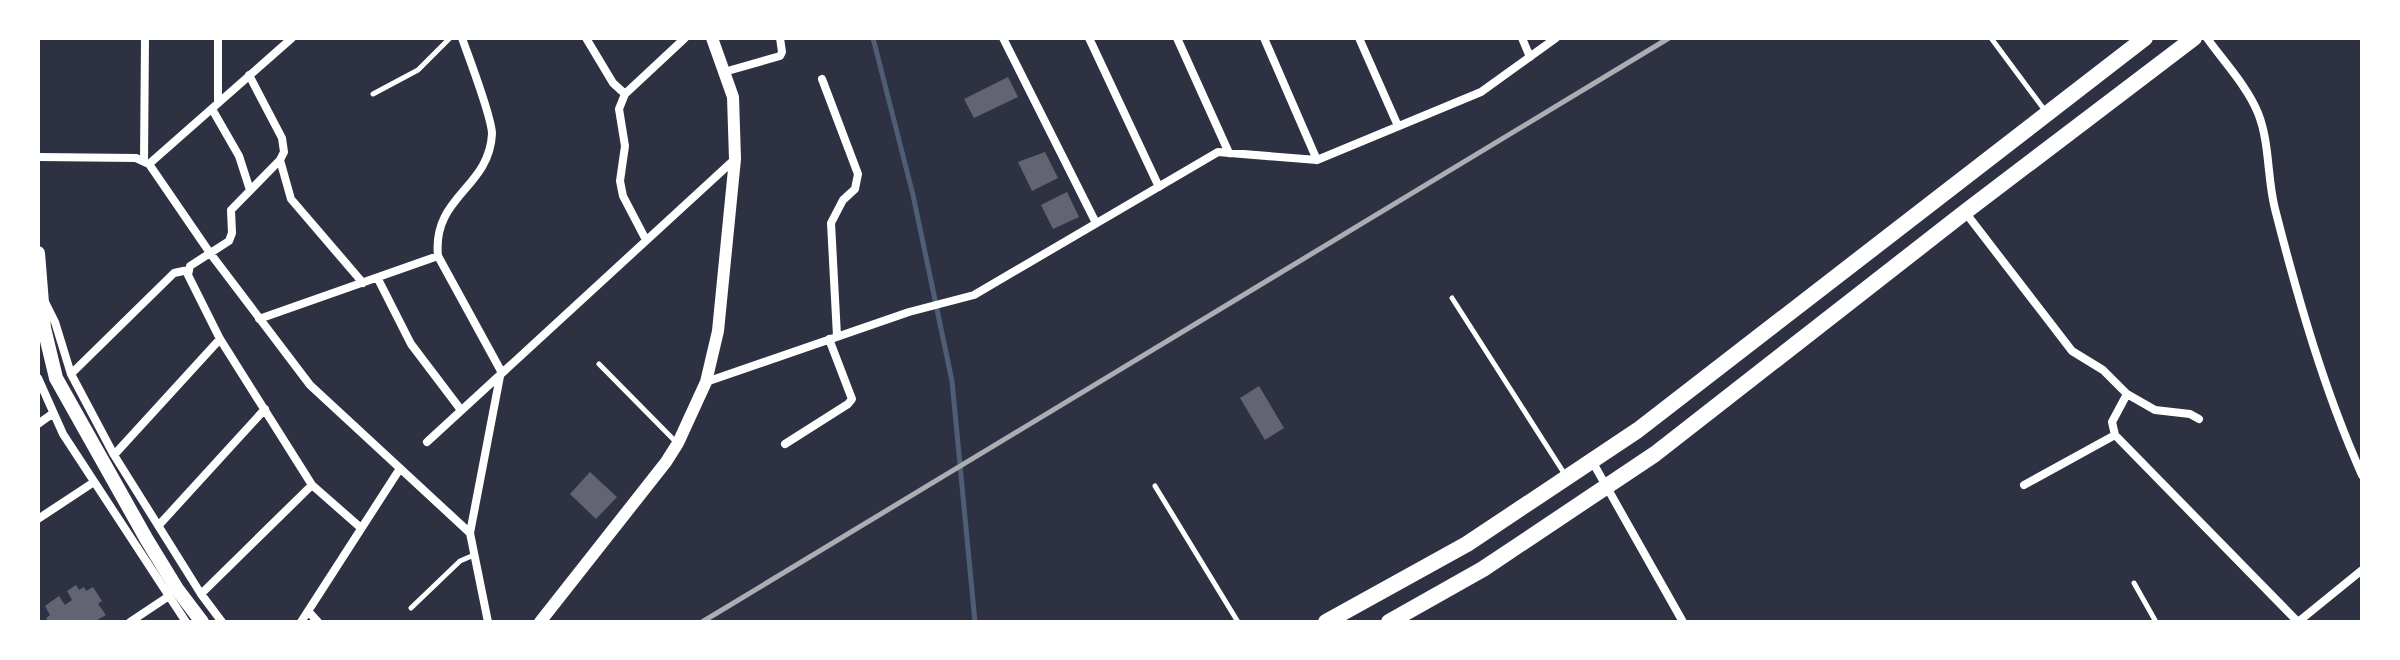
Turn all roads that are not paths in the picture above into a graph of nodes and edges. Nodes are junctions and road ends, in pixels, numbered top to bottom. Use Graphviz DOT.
graph roads {
  1 [pos="145,38"];
  2 [pos="218,38"];
  3 [pos="292,38"];
  4 [pos="450,38"];
  5 [pos="462,38"];
  6 [pos="586,38"];
  7 [pos="685,38"];
  8 [pos="712,38"];
  9 [pos="780,38"];
  10 [pos="1003,38"];
  11 [pos="1089,38"];
  12 [pos="1177,38"];
  13 [pos="1264,38"];
  14 [pos="1359,38"];
  15 [pos="1522,38"];
  16 [pos="1556,38"];
  17 [pos="1991,38"];
  18 [pos="2145,38"];
  19 [pos="2194,38"];
  20 [pos="2207,38"];
  21 [pos="1530,57"];
  22 [pos="724,72"];
  23 [pos="249,75"];
  24 [pos="822,79"];
  25 [pos="373,94"];
  26 [pos="625,94"];
  27 [pos="215,106"];
  28 [pos="2046,113"];
  29 [pos="1398,126"];
  30 [pos="1229,153"];
  31 [pos="38,157"];
  32 [pos="735,159"];
  33 [pos="280,160"];
  34 [pos="1317,160"];
  35 [pos="146,162"];
  36 [pos="1159,187"];
  37 [pos="250,190"];
  38 [pos="1965,212"];
  39 [pos="1096,223"];
  40 [pos="646,240"];
  41 [pos="38,253"];
  42 [pos="210,253"];
  43 [pos="438,256"];
  44 [pos="188,270"];
  45 [pos="378,279"];
  46 [pos="363,283"];
  47 [pos="40,298"];
  48 [pos="1452,298"];
  49 [pos="259,319"];
  50 [pos="833,338"];
  51 [pos="220,339"];
  52 [pos="599,364"];
  53 [pos="501,371"];
  54 [pos="71,374"];
  55 [pos="38,378"];
  56 [pos="706,382"];
  57 [pos="2127,394"];
  58 [pos="265,409"];
  59 [pos="461,410"];
  60 [pos="52,414"];
  61 [pos="2199,419"];
  62 [pos="38,424"];
  63 [pos="2115,435"];
  64 [pos="427,442"];
  65 [pos="678,443"];
  66 [pos="785,444"];
  67 [pos="114,455"];
  68 [pos="1592,461"];
  69 [pos="399,470"];
  70 [pos="2362,475"];
  71 [pos="1567,477"];
  72 [pos="94,482"];
  73 [pos="312,485"];
  74 [pos="2024,485"];
  75 [pos="1155,486"];
  76 [pos="1608,486"];
  77 [pos="38,519"];
  78 [pos="159,525"];
  79 [pos="361,528"];
  80 [pos="470,533"];
  81 [pos="474,555"];
  82 [pos="2362,570"];
  83 [pos="2134,583"];
  84 [pos="201,594"];
  85 [pos="169,596"];
  86 [pos="411,608"];
  87 [pos="308,611"];
  88 [pos="130,622"];
  89 [pos="186,622"];
  90 [pos="202,622"];
  91 [pos="222,622"];
  92 [pos="301,622"];
  93 [pos="318,622"];
  94 [pos="488,622"];
  95 [pos="540,622"];
  96 [pos="1238,622"];
  97 [pos="1326,622"];
  98 [pos="1389,622"];
  99 [pos="1683,622"];
  100 [pos="2156,622"];
  101 [pos="2298,622"];
  1 -- 35 [label="street"];
  2 -- 27 [label="street"];
  3 -- 23 [label="street"];
  4 -- 25 [label="lane"];
  5 -- 43 [label="street"];
  6 -- 26 [label="street"];
  7 -- 26 [label="street"];
  8 -- 22 [label="street"];
  9 -- 22 [label="street"];
  10 -- 39 [label="street"];
  11 -- 36 [label="street"];
  12 -- 30 [label="street"];
  13 -- 34 [label="street"];
  14 -- 29 [label="street"];
  15 -- 21 [label="street"];
  16 -- 21 [label="street"];
  17 -- 28 [label="lane"];
  18 -- 28 [label="main road"];
  19 -- 38 [label="main road"];
  20 -- 70 [label="street"];
  21 -- 29 [label="street"];
  22 -- 32 [label="street"];
  23 -- 27 [label="street"];
  23 -- 33 [label="street"];
  24 -- 50 [label="street"];
  26 -- 40 [label="street"];
  27 -- 35 [label="street"];
  27 -- 37 [label="street"];
  28 -- 68 [label="main road"];
  29 -- 34 [label="street"];
  30 -- 34 [label="street"];
  30 -- 36 [label="street"];
  31 -- 35 [label="street"];
  32 -- 40 [label="street"];
  32 -- 56 [label="street"];
  33 -- 37 [label="street"];
  33 -- 46 [label="street"];
  35 -- 42 [label="street"];
  36 -- 39 [label="street"];
  37 -- 42 [label="street"];
  38 -- 57 [label="street"];
  38 -- 76 [label="main road"];
  39 -- 50 [label="street"];
  40 -- 53 [label="street"];
  41 -- 47 [label="main road"];
  42 -- 44 [label="street"];
  42 -- 49 [label="street"];
  43 -- 45 [label="street"];
  43 -- 53 [label="street"];
  44 -- 51 [label="street"];
  44 -- 54 [label="street"];
  45 -- 46 [label="street"];
  45 -- 59 [label="street"];
  46 -- 49 [label="street"];
  47 -- 54 [label="street"];
  47 -- 90 [label="main road"];
  48 -- 71 [label="lane"];
  49 -- 69 [label="street"];
  50 -- 56 [label="street"];
  50 -- 66 [label="street"];
  51 -- 58 [label="street"];
  51 -- 67 [label="street"];
  52 -- 65 [label="lane"];
  53 -- 59 [label="street"];
  53 -- 80 [label="street"];
  54 -- 67 [label="street"];
  55 -- 60 [label="street"];
  56 -- 65 [label="street"];
  57 -- 61 [label="street"];
  57 -- 63 [label="street"];
  58 -- 73 [label="street"];
  58 -- 78 [label="street"];
  59 -- 64 [label="street"];
  60 -- 62 [label="street"];
  60 -- 72 [label="street"];
  63 -- 74 [label="street"];
  63 -- 101 [label="street"];
  65 -- 95 [label="street"];
  67 -- 78 [label="street"];
  68 -- 71 [label="main road"];
  68 -- 76 [label="street"];
  69 -- 79 [label="street"];
  69 -- 80 [label="street"];
  71 -- 97 [label="main road"];
  72 -- 77 [label="street"];
  72 -- 85 [label="street"];
  73 -- 79 [label="street"];
  73 -- 84 [label="street"];
  75 -- 96 [label="lane"];
  76 -- 98 [label="main road"];
  76 -- 99 [label="street"];
  78 -- 84 [label="street"];
  79 -- 87 [label="street"];
  80 -- 81 [label="street"];
  81 -- 86 [label="lane"];
  81 -- 94 [label="street"];
  82 -- 101 [label="street"];
  83 -- 100 [label="lane"];
  84 -- 91 [label="street"];
  85 -- 88 [label="street"];
  85 -- 89 [label="street"];
  87 -- 92 [label="street"];
  87 -- 93 [label="street"];
}
